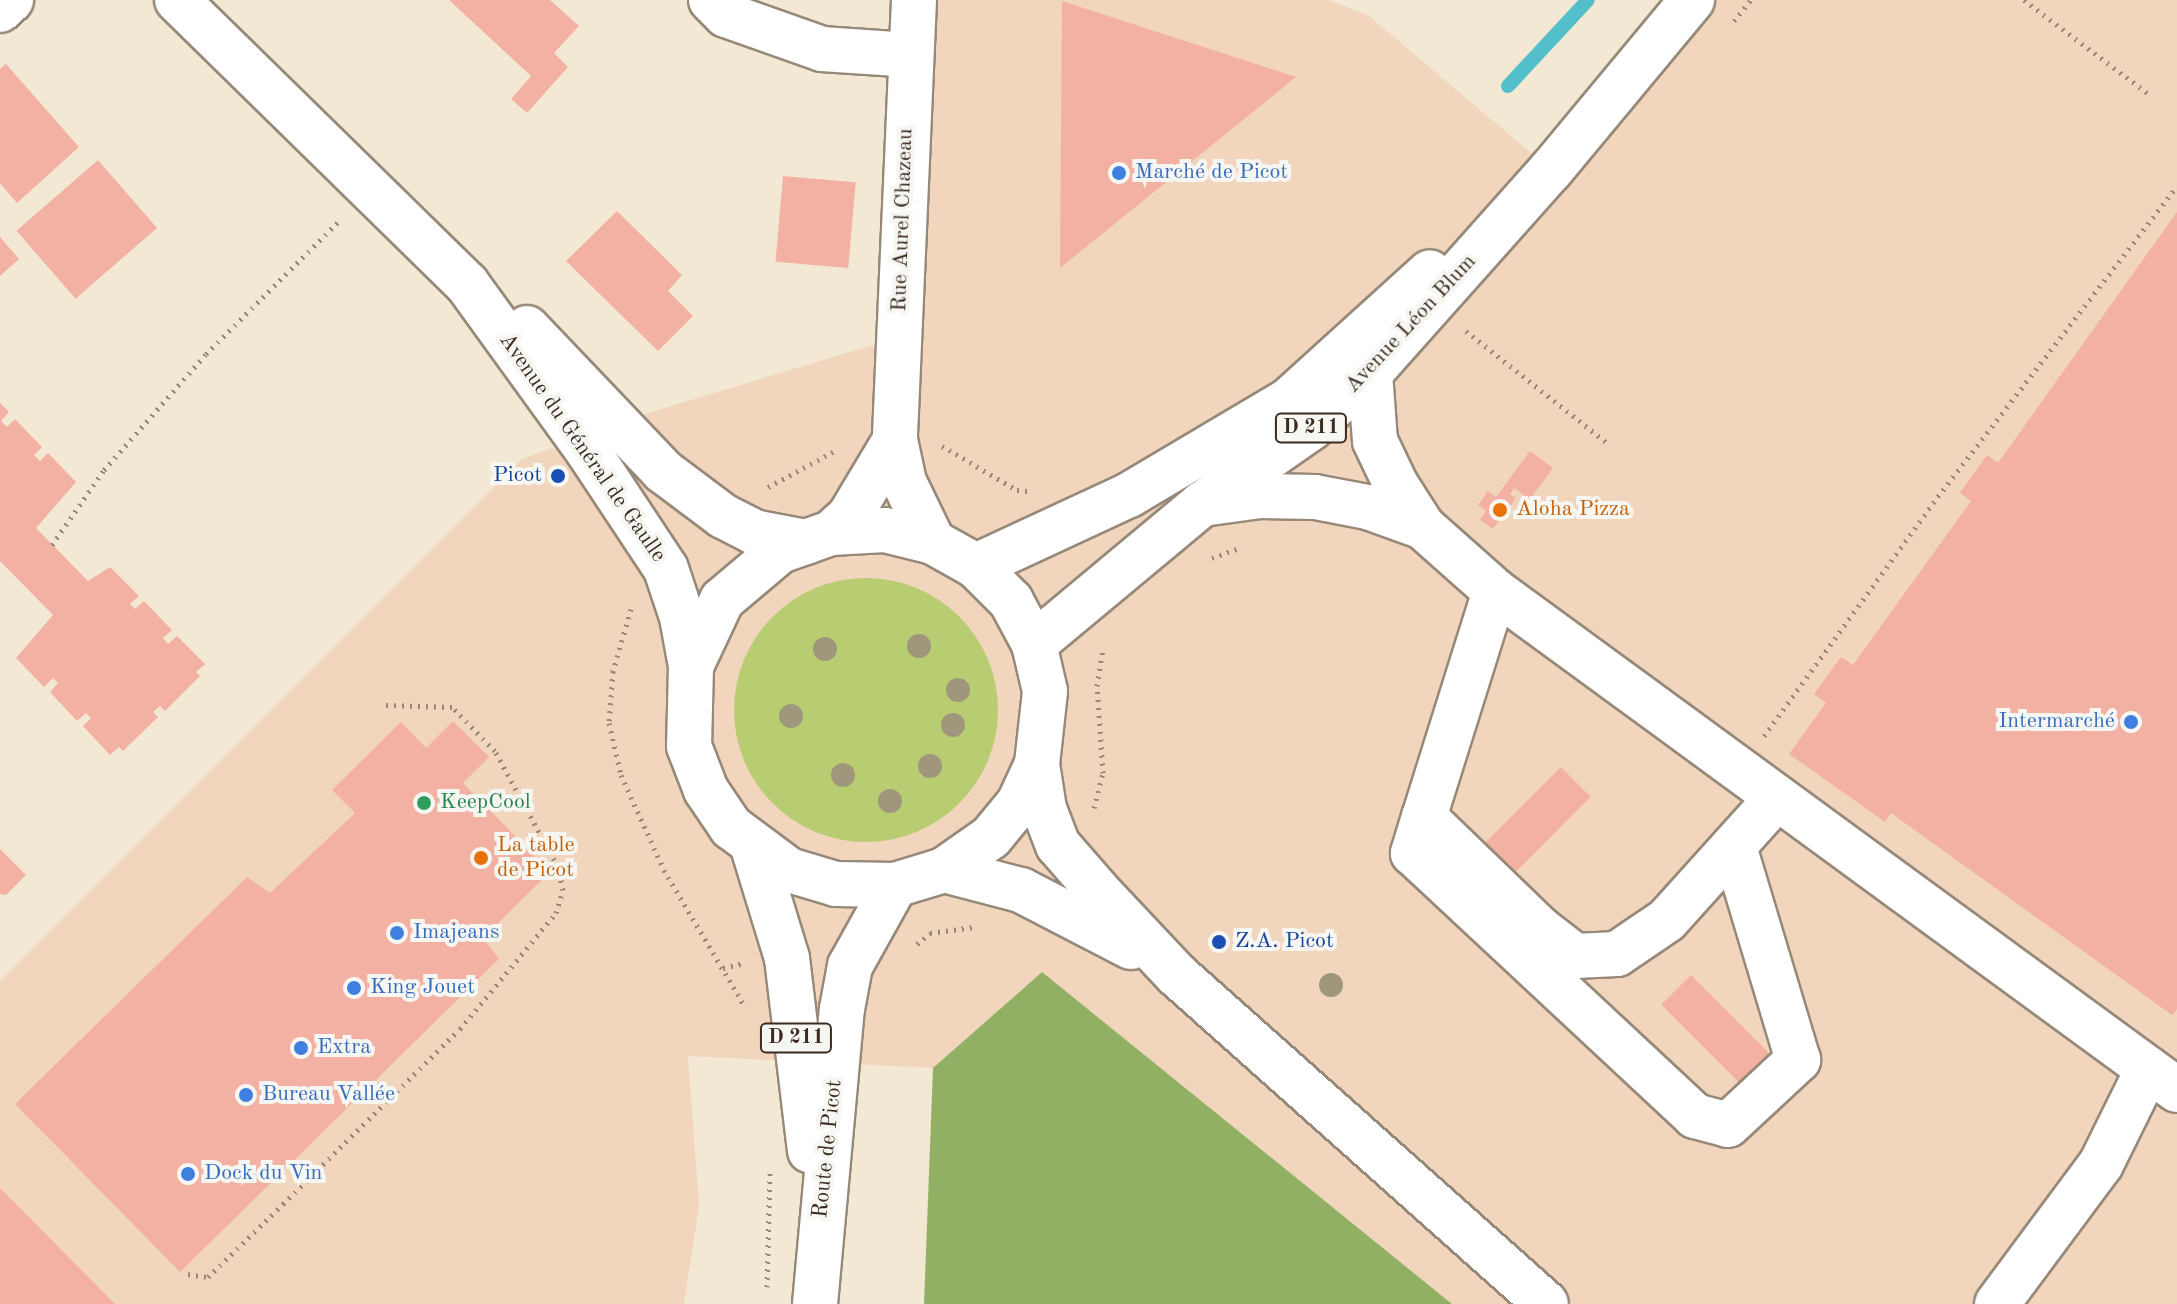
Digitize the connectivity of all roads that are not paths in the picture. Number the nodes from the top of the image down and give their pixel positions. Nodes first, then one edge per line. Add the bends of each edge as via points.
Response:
1 (11, 0) edge
2 (177, 0) edge
3 (711, 0) edge
4 (914, 0) edge
5 (1692, 0) edge
6 (0, 10) edge
7 (909, 55) junction
8 (1551, 170) junction
9 (467, 284) junction
10 (1370, 373) junction
11 (910, 441) junction
12 (1202, 504) junction
13 (1423, 527) junction
14 (818, 537) junction
15 (933, 542) junction
16 (976, 566) junction
17 (1495, 591) junction
18 (1034, 644) junction
19 (691, 666) junction
20 (1037, 764) junction
21 (1777, 798) junction
22 (1424, 817) junction
23 (1734, 846) junction
24 (753, 847) junction
25 (944, 870) junction
26 (895, 885) junction
27 (1177, 975) junction
28 (2163, 1080) edge
29 (819, 1233) junction
30 (815, 1304) edge
31 (1546, 1304) edge
32 (1997, 1304) edge

1 - 6 main road
2 - 9 main road, Avenue du Général de Gaulle
3 - 7 main road via 726,15 822,49
4 - 7 main road, Rue Aurel Chazeau
5 - 8 main road, Avenue Léon Blum / D 211
7 - 11 main road, Rue Aurel Chazeau
8 - 10 main road, Avenue Léon Blum / D 211
8 - 16 main road, Avenue Léon Blum / D 211 via 1372,321 1289,400 1129,495
9 - 14 main road, Avenue du Général de Gaulle via 520,320 663,471 723,516 754,532
9 - 19 main road, Avenue du Général de Gaulle via 666,569
10 - 12 main road, Avenue Léon Blum / D 211 via 1311,428
10 - 13 main road via 1375,441
11 - 14 main road, Rue Aurel Chazeau via 849,517
11 - 15 main road, Rue Aurel Chazeau via 904,482
12 - 13 main road via 1260,496 1315,497 1368,507
12 - 18 main road, Avenue Léon Blum / D 211
13 - 17 main road
14 - 15 main road via 885,530
14 - 19 main road via 780,551 722,600
15 - 16 main road
16 - 18 main road via 1011,601
17 - 21 main road
17 - 22 main road
18 - 20 main road via 1045,691
19 - 24 main road via 689,746 706,790 731,827
20 - 25 main road via 1019,803 991,837
20 - 27 main road via 1044,809 1058,845
21 - 23 main road
21 - 28 main road
22 - 23 main road via 1575,956 1617,954 1655,928
22 - 23 main road via 1413,853 1695,1116 1728,1125 1798,1060
24 - 26 main road via 789,870 836,884
24 - 29 main road, Route de Picot / D 211 via 787,958
25 - 26 main road
25 - 27 main road via 1021,890 1080,917
26 - 29 main road, Route de Picot / D 211 via 850,966
27 - 31 main road
28 - 32 main road
29 - 30 main road, Route de Picot / D 211

